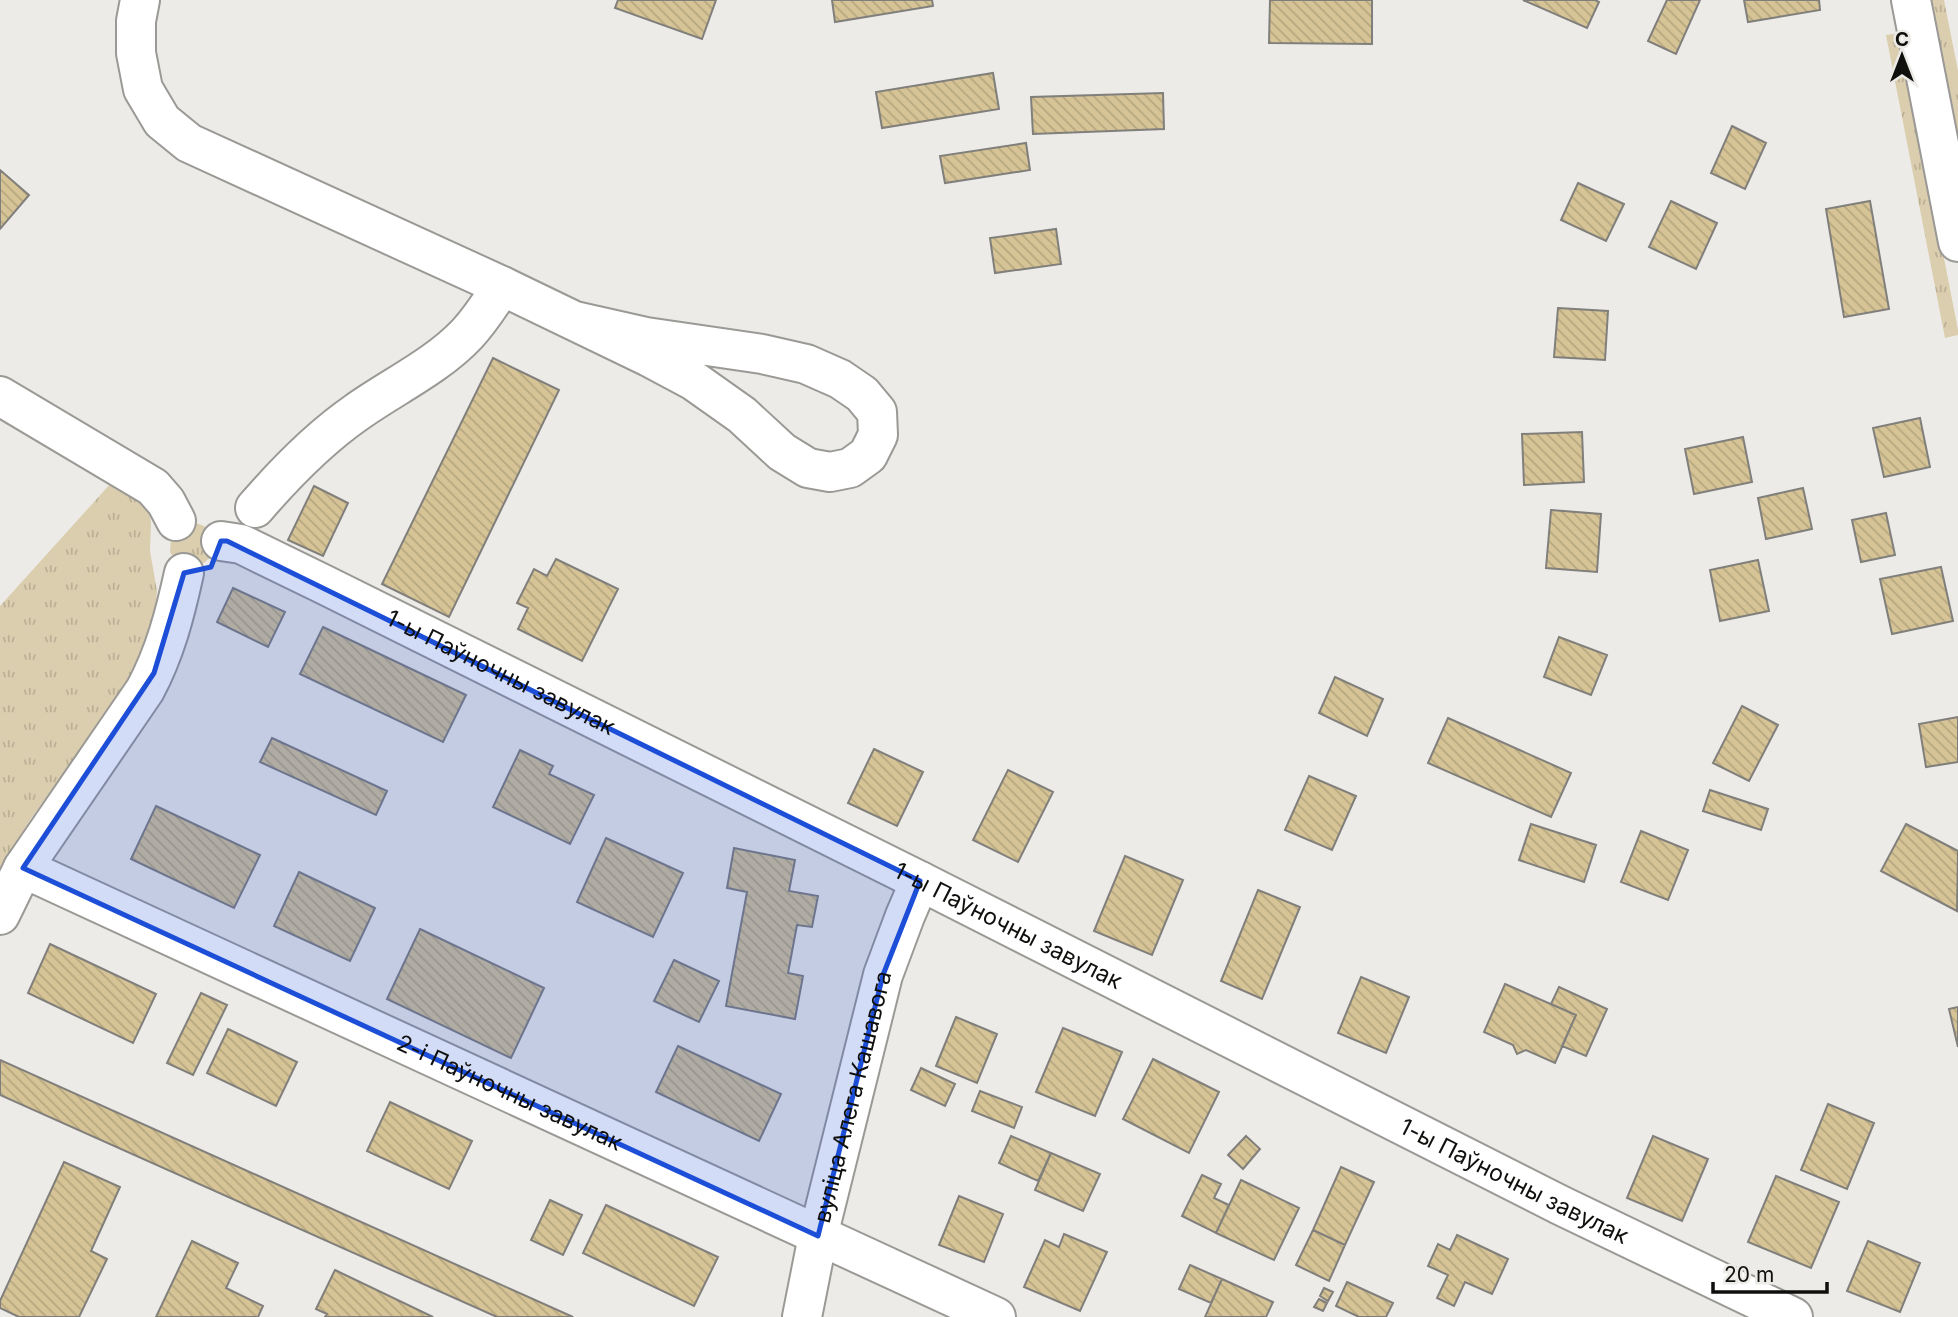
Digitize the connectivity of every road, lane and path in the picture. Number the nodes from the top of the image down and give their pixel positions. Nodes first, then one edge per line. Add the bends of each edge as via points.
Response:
1 (140, 0) edge
2 (1911, 0) edge
3 (1958, 242) edge
4 (502, 286) junction
5 (575, 321) junction
6 (0, 396) edge
7 (255, 508) dead end
8 (176, 521) junction
9 (221, 541) junction
10 (184, 573) junction
11 (23, 868) junction
12 (920, 881) junction
13 (0, 915) edge
14 (818, 1236) junction
15 (802, 1317) edge
16 (996, 1317) edge
17 (1793, 1317) edge

1 - 4 street via 136,53 143,89 162,121 189,143
2 - 3 street
4 - 5 street
4 - 7 street via 465,336 318,442
5 - 5 street via 694,381 808,468 830,472 850,468 867,456 878,435 877,412 862,394 806,364
6 - 8 street via 153,487
8 - 9 street via 195,516 204,519
8 - 10 street via 169,527 164,554
9 - 10 street via 211,567
9 - 12 street, 1-ы Паўночны завулак via 249,547
10 - 11 street via 168,637 150,681
11 - 13 street
11 - 14 street, 2-і Паўночны завулак
12 - 14 street, вуліца Алега Кашавога via 883,975
12 - 17 street, 1-ы Паўночны завулак via 1560,1205
14 - 15 street, вуліца Алега Кашавога
14 - 16 street, 2-і Паўночны завулак

